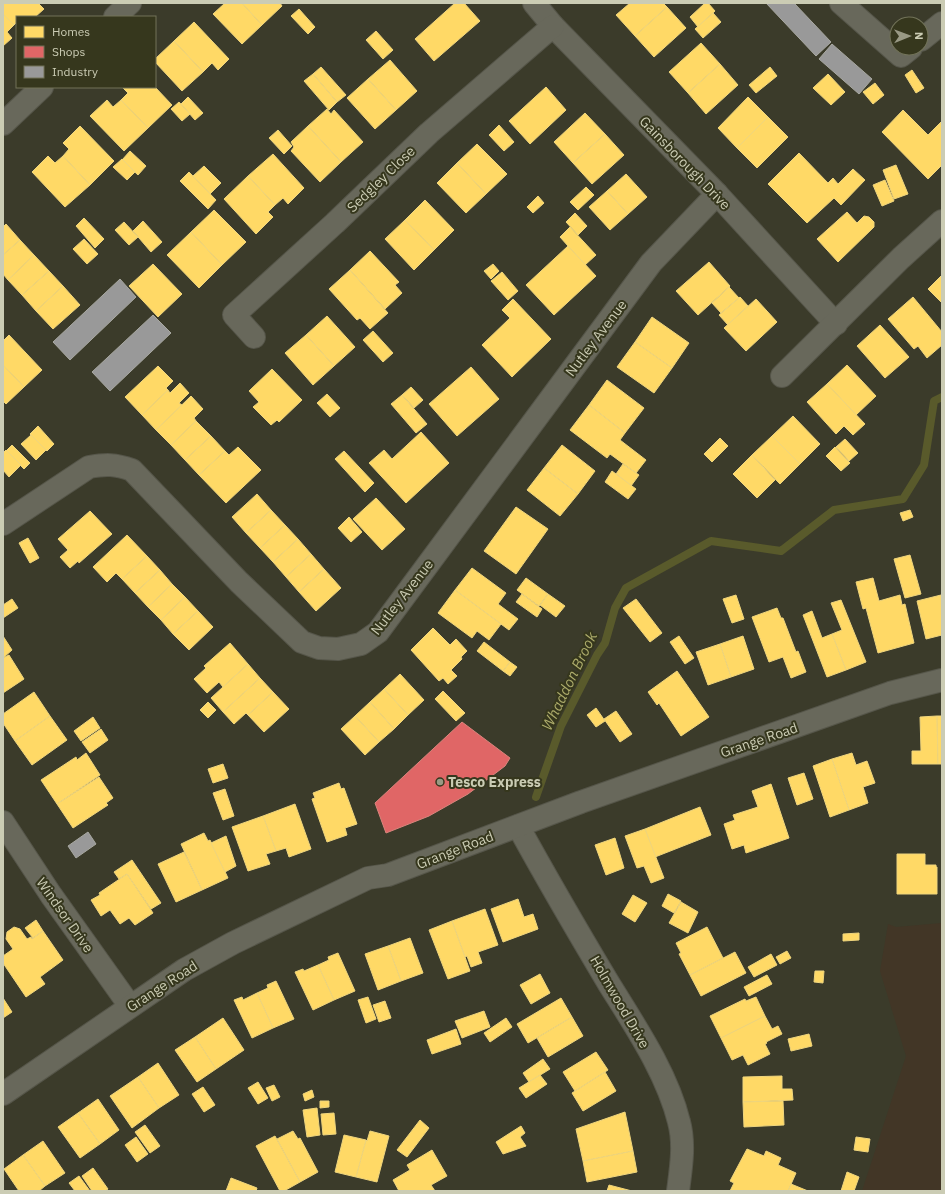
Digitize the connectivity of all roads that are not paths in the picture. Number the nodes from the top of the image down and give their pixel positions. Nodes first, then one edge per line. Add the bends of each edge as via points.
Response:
1 (130, 3) edge
2 (534, 3) edge
3 (841, 3) edge
4 (116, 16) edge
5 (942, 23) edge
6 (553, 26) junction
7 (929, 34) edge
8 (889, 45) edge
9 (41, 88) edge
10 (3, 124) edge
11 (716, 194) junction
12 (942, 221) edge
13 (836, 324) junction
14 (254, 337) dead end
15 (782, 376) dead end
16 (3, 524) edge
17 (942, 680) edge
18 (3, 822) edge
19 (518, 826) junction
20 (130, 1006) junction
21 (3, 1094) edge
22 (678, 1191) edge

1 - 4 street
2 - 6 street, Gainsborough Drive
3 - 8 street
5 - 7 street
6 - 11 street, Gainsborough Drive
6 - 14 street, Sedgley Close via 429,133 234,315
9 - 10 street
11 - 13 street, Gainsborough Drive
11 - 16 street, Nutley Avenue via 652,263 378,632 361,644 338,649 319,648 302,642 239,582 132,470 118,465 103,464 89,467
12 - 13 street via 901,258
13 - 15 street
17 - 19 street, Grange Road via 890,693
18 - 20 street, Windsor Drive
19 - 20 street, Grange Road via 388,875 368,878 233,943 184,970
19 - 22 street, Holmwood Drive via 670,1092 679,1123 682,1158
20 - 21 street, Grange Road

